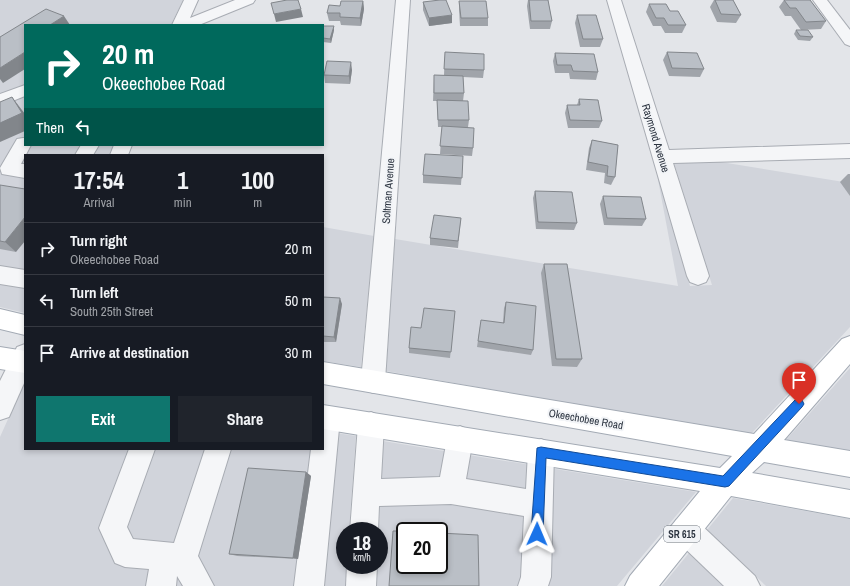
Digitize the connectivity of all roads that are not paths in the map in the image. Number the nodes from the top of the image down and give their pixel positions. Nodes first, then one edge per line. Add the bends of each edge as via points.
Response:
1 (190, 0) edge
2 (248, 0) edge
3 (403, 0) edge
4 (614, 0) edge
5 (820, 0) edge
6 (179, 24) edge
7 (188, 24) edge
8 (850, 41) edge
9 (24, 90) edge
10 (0, 100) edge
11 (24, 143) edge
12 (0, 151) edge
13 (850, 151) edge
14 (662, 157) junction
15 (11, 173) edge
16 (0, 275) edge
17 (698, 276) dead end
18 (24, 279) edge
19 (0, 318) edge
20 (24, 325) edge
21 (850, 347) edge
22 (18, 359) edge
23 (324, 373) edge
24 (373, 381) junction
25 (0, 408) edge
26 (325, 417) edge
27 (371, 425) junction
28 (324, 428) edge
29 (460, 439) junction
30 (758, 449) junction
31 (142, 450) edge
32 (218, 450) edge
33 (322, 450) edge
34 (541, 452) junction
35 (850, 464) edge
36 (725, 482) junction
37 (451, 490) junction
38 (367, 493) junction
39 (850, 504) edge
40 (538, 505) junction
41 (365, 522) edge
42 (686, 530) junction
43 (174, 558) junction
44 (362, 574) edge
45 (540, 583) edge
46 (161, 586) edge
47 (199, 586) edge
48 (309, 586) edge
49 (361, 586) edge
50 (640, 586) edge
51 (745, 586) edge

1 - 6 street
2 - 7 street
3 - 24 street, Soltman Avenue
4 - 14 street, Raymond Avenue
5 - 8 street
9 - 10 street
11 - 12 street
11 - 15 street
13 - 14 street
14 - 17 street, Raymond Avenue
16 - 18 street
19 - 20 main road
21 - 30 main road, SR 615
22 - 25 street
23 - 24 main road, Okeechobee Road
24 - 30 main road, Okeechobee Road
26 - 27 main road
26 - 28 street
27 - 29 main road
27 - 38 street
29 - 34 main road
29 - 37 street
30 - 35 main road, Okeechobee Road
30 - 36 main road, SR 615
31 - 43 street via 113,528 124,553
32 - 43 street
33 - 48 street
34 - 36 main road
34 - 40 street
36 - 39 main road
36 - 42 main road, SR 615
37 - 38 street
37 - 40 street
38 - 41 street
40 - 45 street
42 - 50 main road, SR 615
42 - 51 street
43 - 46 street
43 - 47 street
44 - 49 street

